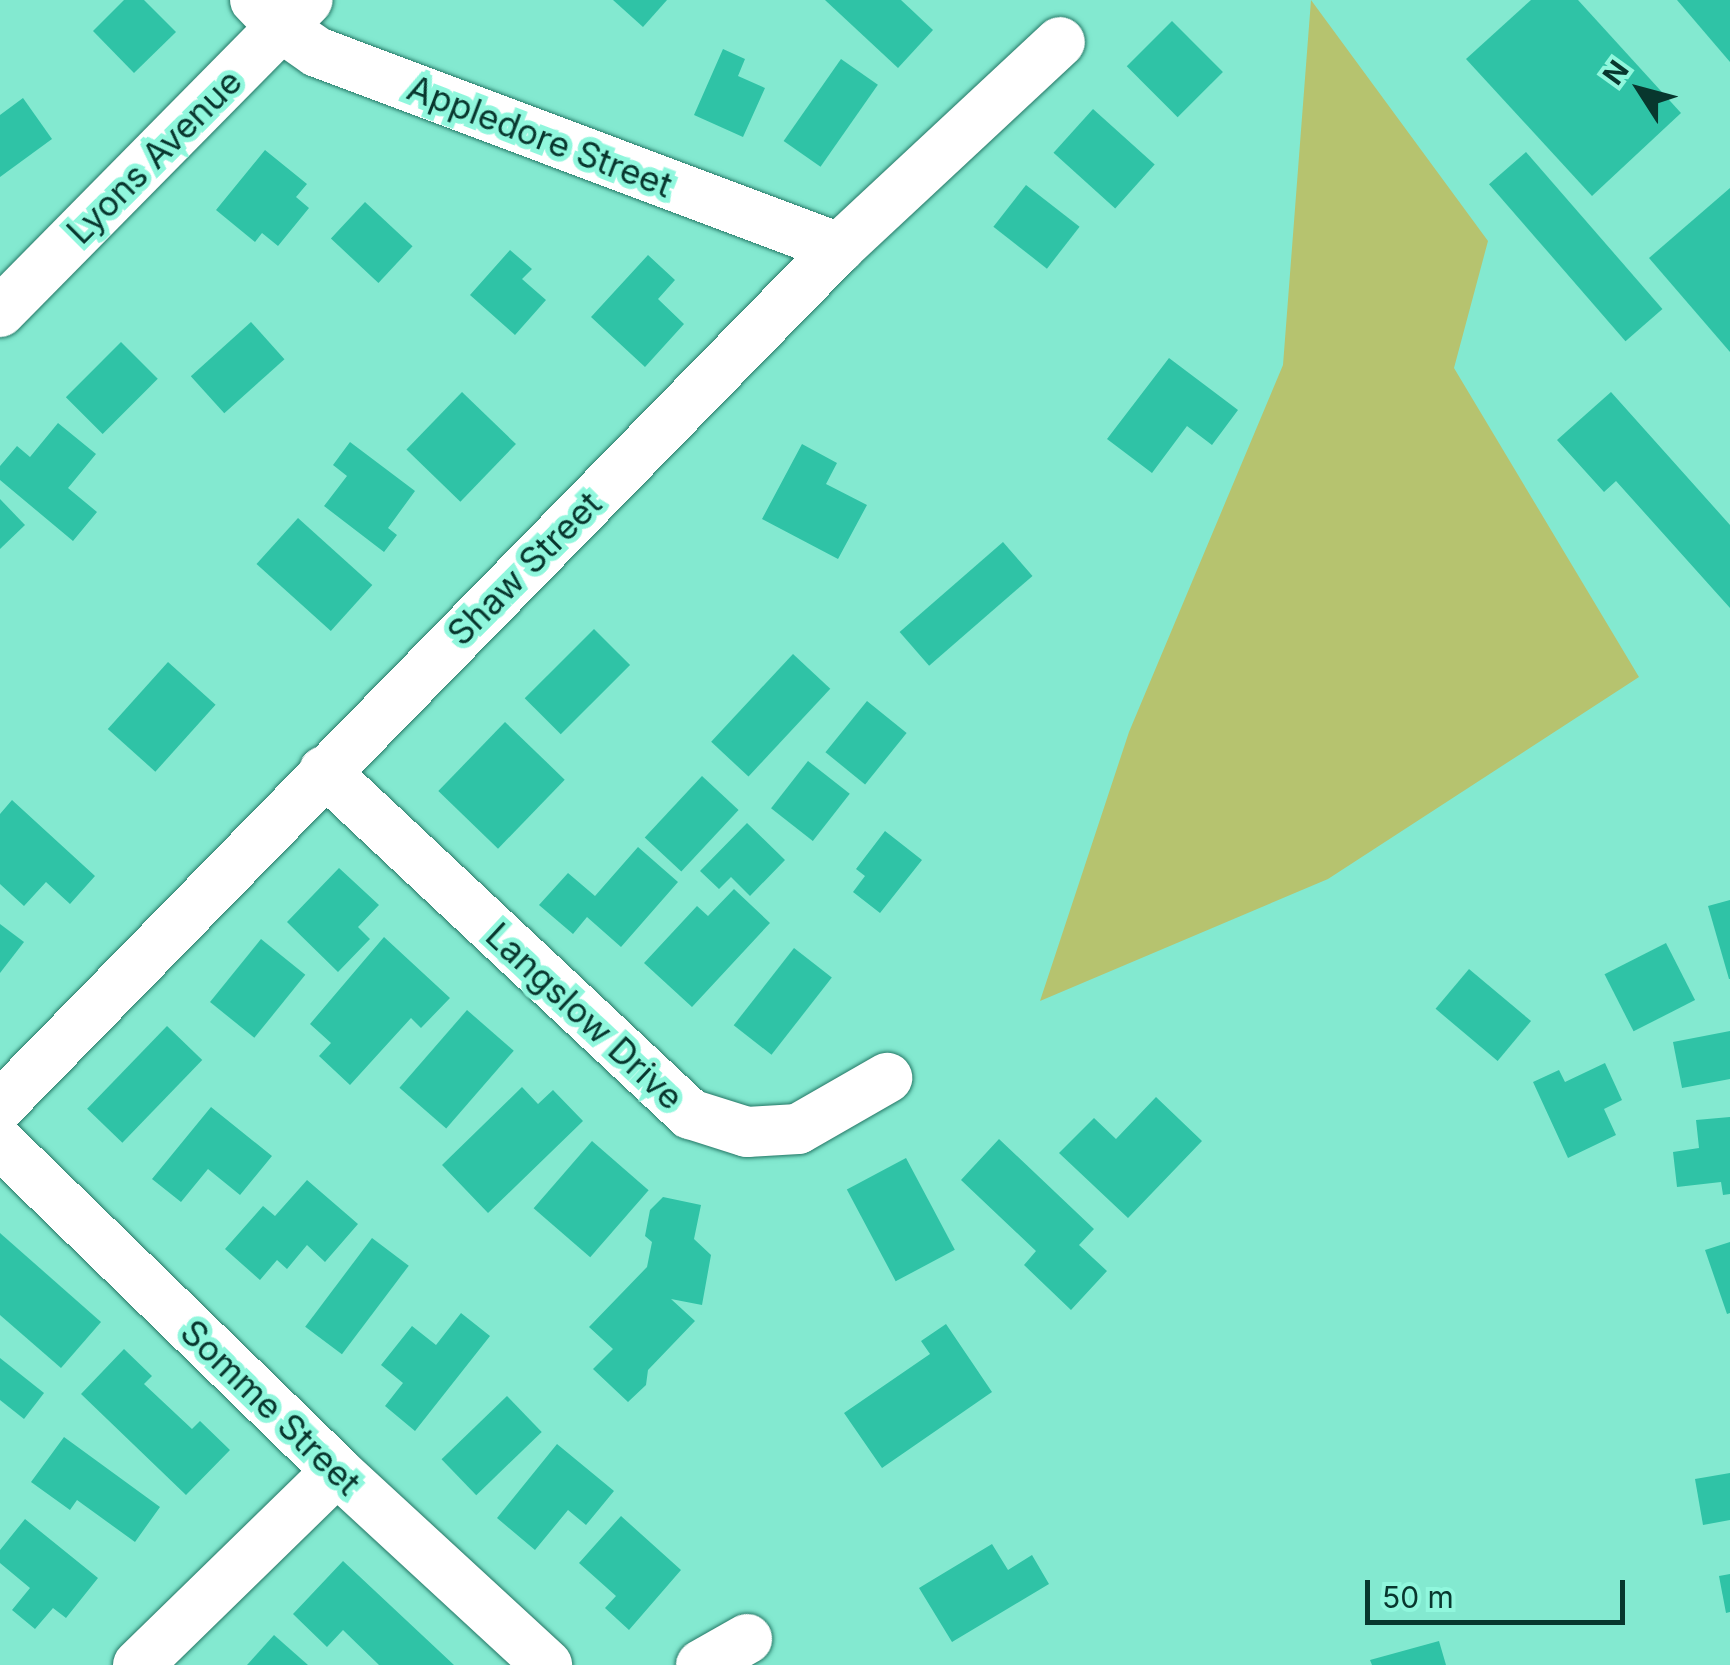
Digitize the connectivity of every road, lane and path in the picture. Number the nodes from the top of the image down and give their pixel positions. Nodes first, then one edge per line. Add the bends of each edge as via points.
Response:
1 (281, 9) edge
2 (1060, 42) dead end
3 (840, 248) junction
4 (0, 312) edge
5 (324, 771) junction
6 (888, 1078) dead end
7 (0, 1106) edge
8 (0, 1144) edge
9 (337, 1472) junction
10 (746, 1638) dead end
11 (138, 1665) edge
12 (547, 1665) edge
13 (701, 1665) edge

1 - 3 street, Appledore Street via 317,52
1 - 4 street, Lyons Avenue
2 - 3 street, Shaw Street
3 - 5 street, Shaw Street
5 - 6 street, Langslow Drive via 690,1114 747,1132 798,1129
5 - 7 street, Shaw Street
8 - 9 street, Somme Street
9 - 11 street
9 - 12 street, Somme Street
10 - 13 street

